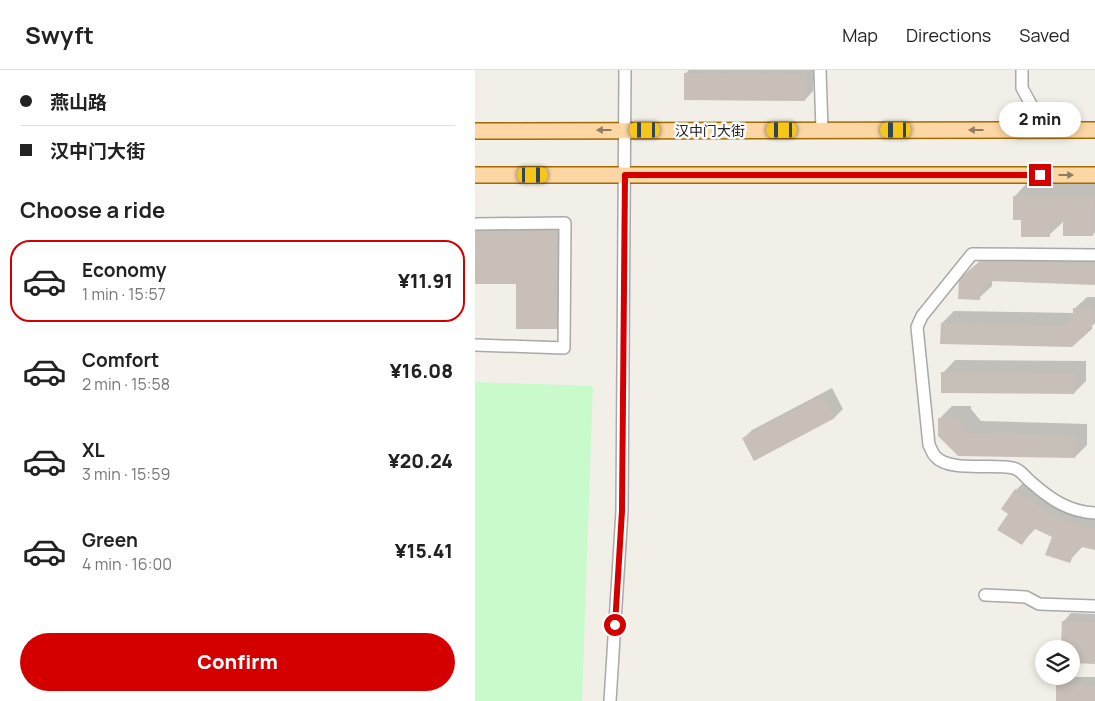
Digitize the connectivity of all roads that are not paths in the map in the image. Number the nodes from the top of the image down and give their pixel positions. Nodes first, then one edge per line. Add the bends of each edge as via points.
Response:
1 (625, 70) edge
2 (819, 70) edge
3 (1021, 70) edge
4 (625, 130) junction
5 (822, 130) junction
6 (1045, 130) junction
7 (1095, 130) edge
8 (475, 132) edge
9 (475, 175) edge
10 (625, 175) junction
11 (1095, 175) edge
12 (475, 224) edge
13 (1095, 254) edge
14 (475, 346) edge
15 (1095, 513) edge
16 (985, 595) dead end
17 (1095, 606) edge
18 (610, 701) edge

1 - 4 street
2 - 5 street
3 - 6 street via 1022,88
4 - 5 main road, 汉中门大街
4 -> 8 main road, 汉中门大街
4 - 10 street
6 -> 5 main road, 汉中门大街
6 - 7 main road, 汉中门大街
9 - 10 main road
10 -> 11 main road
10 - 18 street via 622,511
12 - 14 street via 565,223 564,348
13 - 15 street via 972,254 922,316 917,327 929,445 935,456 962,465 1021,471 1058,504
16 - 17 street via 1026,597 1039,604

